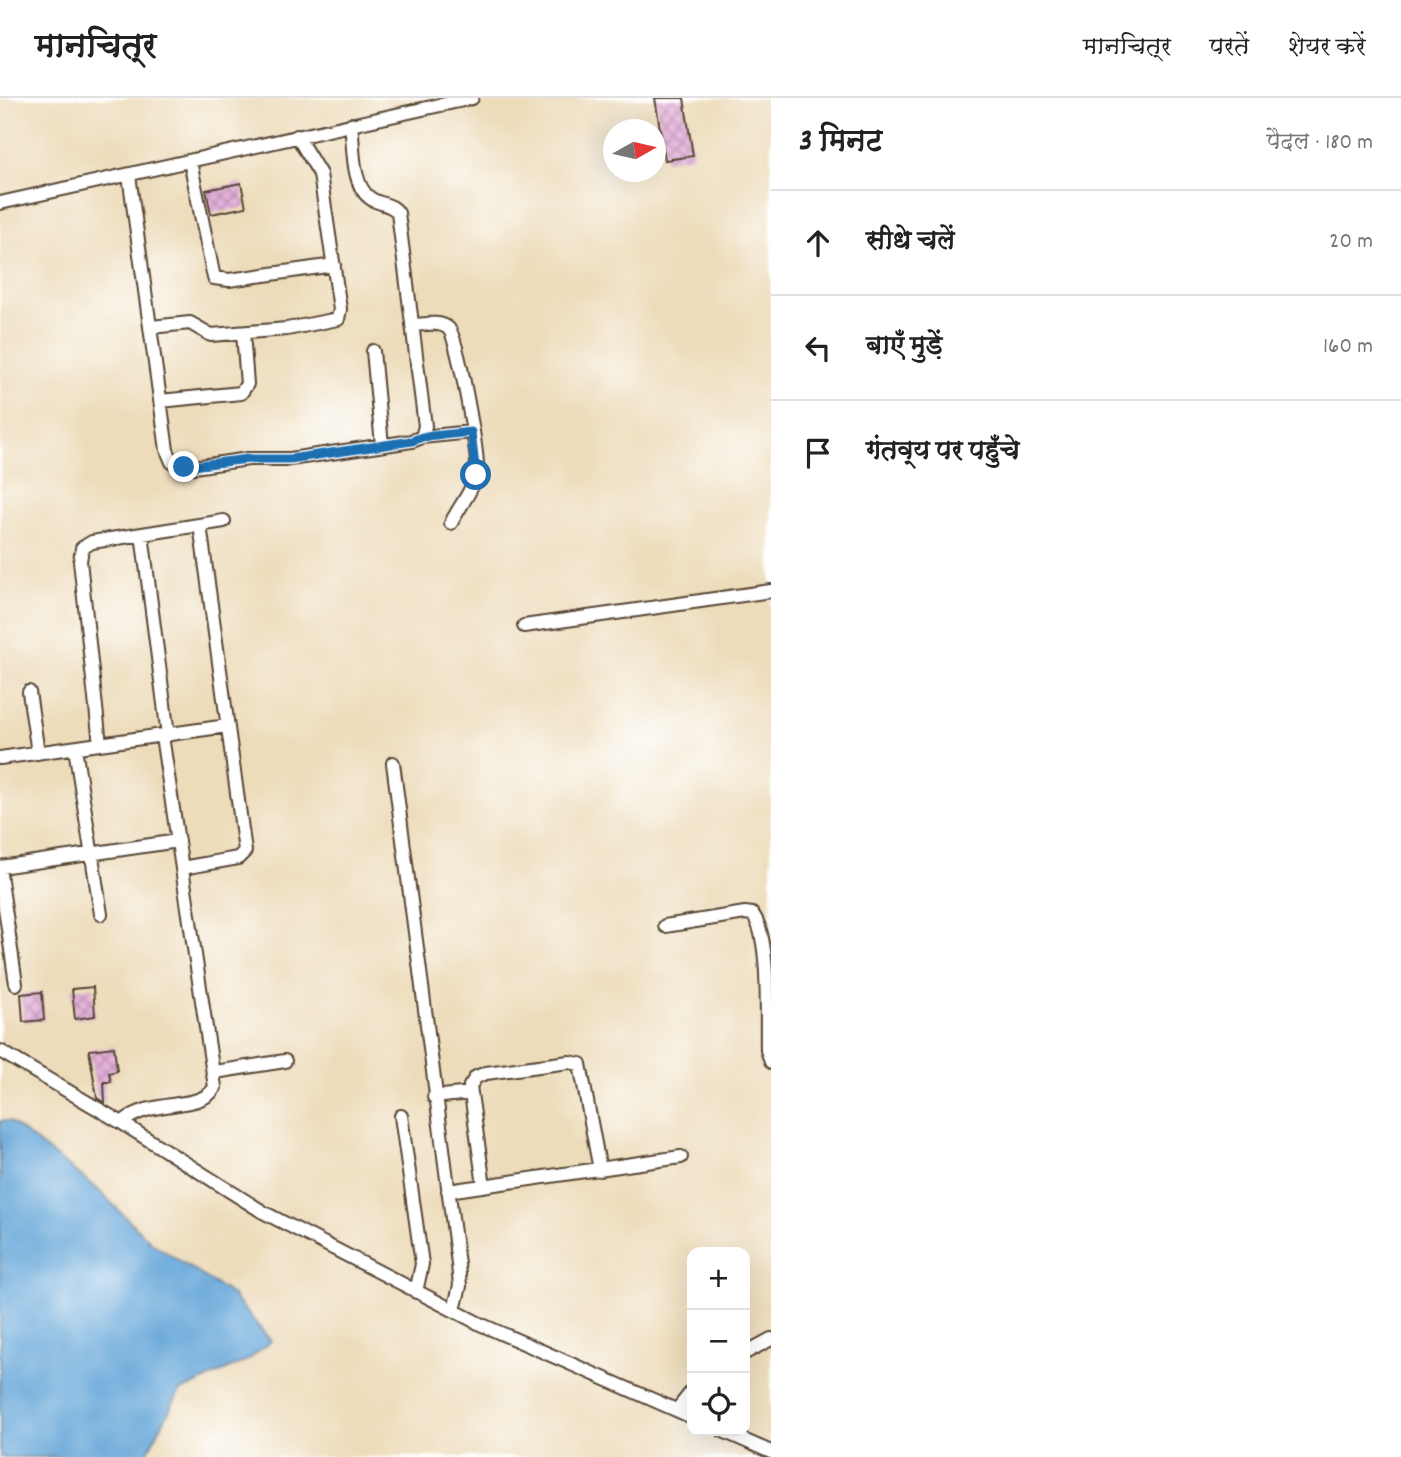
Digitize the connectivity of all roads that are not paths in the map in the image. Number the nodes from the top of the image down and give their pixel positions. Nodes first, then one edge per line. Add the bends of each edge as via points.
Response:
1 (472, 98) edge
2 (351, 124) junction
3 (298, 136) junction
4 (190, 162) junction
5 (129, 175) junction
6 (0, 203) edge
7 (334, 265) junction
8 (412, 325) junction
9 (151, 327) junction
10 (243, 333) junction
11 (373, 351) dead end
12 (160, 401) junction
13 (471, 432) junction
14 (422, 437) junction
15 (382, 445) junction
16 (224, 521) dead end
17 (451, 523) dead end
18 (200, 525) junction
19 (142, 534) junction
20 (771, 591) edge
21 (524, 626) dead end
22 (29, 692) dead end
23 (227, 726) junction
24 (165, 735) junction
25 (100, 744) junction
26 (75, 748) junction
27 (38, 753) junction
28 (0, 758) edge
29 (393, 763) dead end
30 (178, 841) junction
31 (92, 854) junction
32 (0, 867) edge
33 (182, 868) junction
34 (0, 874) edge
35 (101, 914) dead end
36 (665, 926) dead end
37 (16, 984) dead end
38 (0, 1051) edge
39 (285, 1061) dead end
40 (771, 1062) edge
41 (215, 1072) junction
42 (470, 1093) junction
43 (434, 1097) junction
44 (401, 1116) dead end
45 (122, 1123) junction
46 (681, 1157) dead end
47 (600, 1170) junction
48 (484, 1186) junction
49 (448, 1191) junction
50 (416, 1292) junction
51 (454, 1310) junction
52 (771, 1339) edge
53 (750, 1350) edge
54 (687, 1397) edge
55 (677, 1410) junction
56 (687, 1415) edge
57 (734, 1436) edge
58 (771, 1452) edge

1 - 2 street
2 - 3 street
2 - 8 street via 361,188 371,199 398,213
3 - 4 street
3 - 7 street via 320,174
4 - 5 street
4 - 7 street via 214,278 229,280
5 - 6 street
5 - 9 street
7 - 10 street via 338,319
8 - 13 street via 439,324 452,333
8 - 14 street via 425,426
9 - 10 street via 190,323 205,335
9 - 12 street
10 - 12 street via 247,384 241,393
11 - 15 street
12 - 15 street via 170,459 184,467 290,459
13 - 14 street
13 - 17 street via 476,475
14 - 15 street
16 - 18 street
18 - 19 street
18 - 23 street
19 - 24 street
19 - 25 street via 85,544 80,552
20 - 21 street
22 - 27 street
23 - 24 street
23 - 33 street via 245,850 238,858
24 - 25 street
24 - 30 street
25 - 26 street
26 - 27 street
26 - 31 street
27 - 28 street
29 - 43 street
30 - 31 street
30 - 33 street
31 - 32 street
31 - 35 street
33 - 41 street
34 - 37 street
36 - 40 street via 745,913 758,919
38 - 45 street
39 - 41 street
41 - 45 street via 215,1087 208,1096 143,1109
42 - 43 street
42 - 47 street via 472,1081 486,1073 580,1064
42 - 48 street
43 - 49 street
44 - 50 street via 422,1264
45 - 50 street via 262,1212
46 - 47 street
47 - 48 street
48 - 49 street
49 - 51 street via 460,1277
50 - 51 street
51 - 55 street
52 - 53 street
54 - 55 street
55 - 56 street
57 - 58 street

